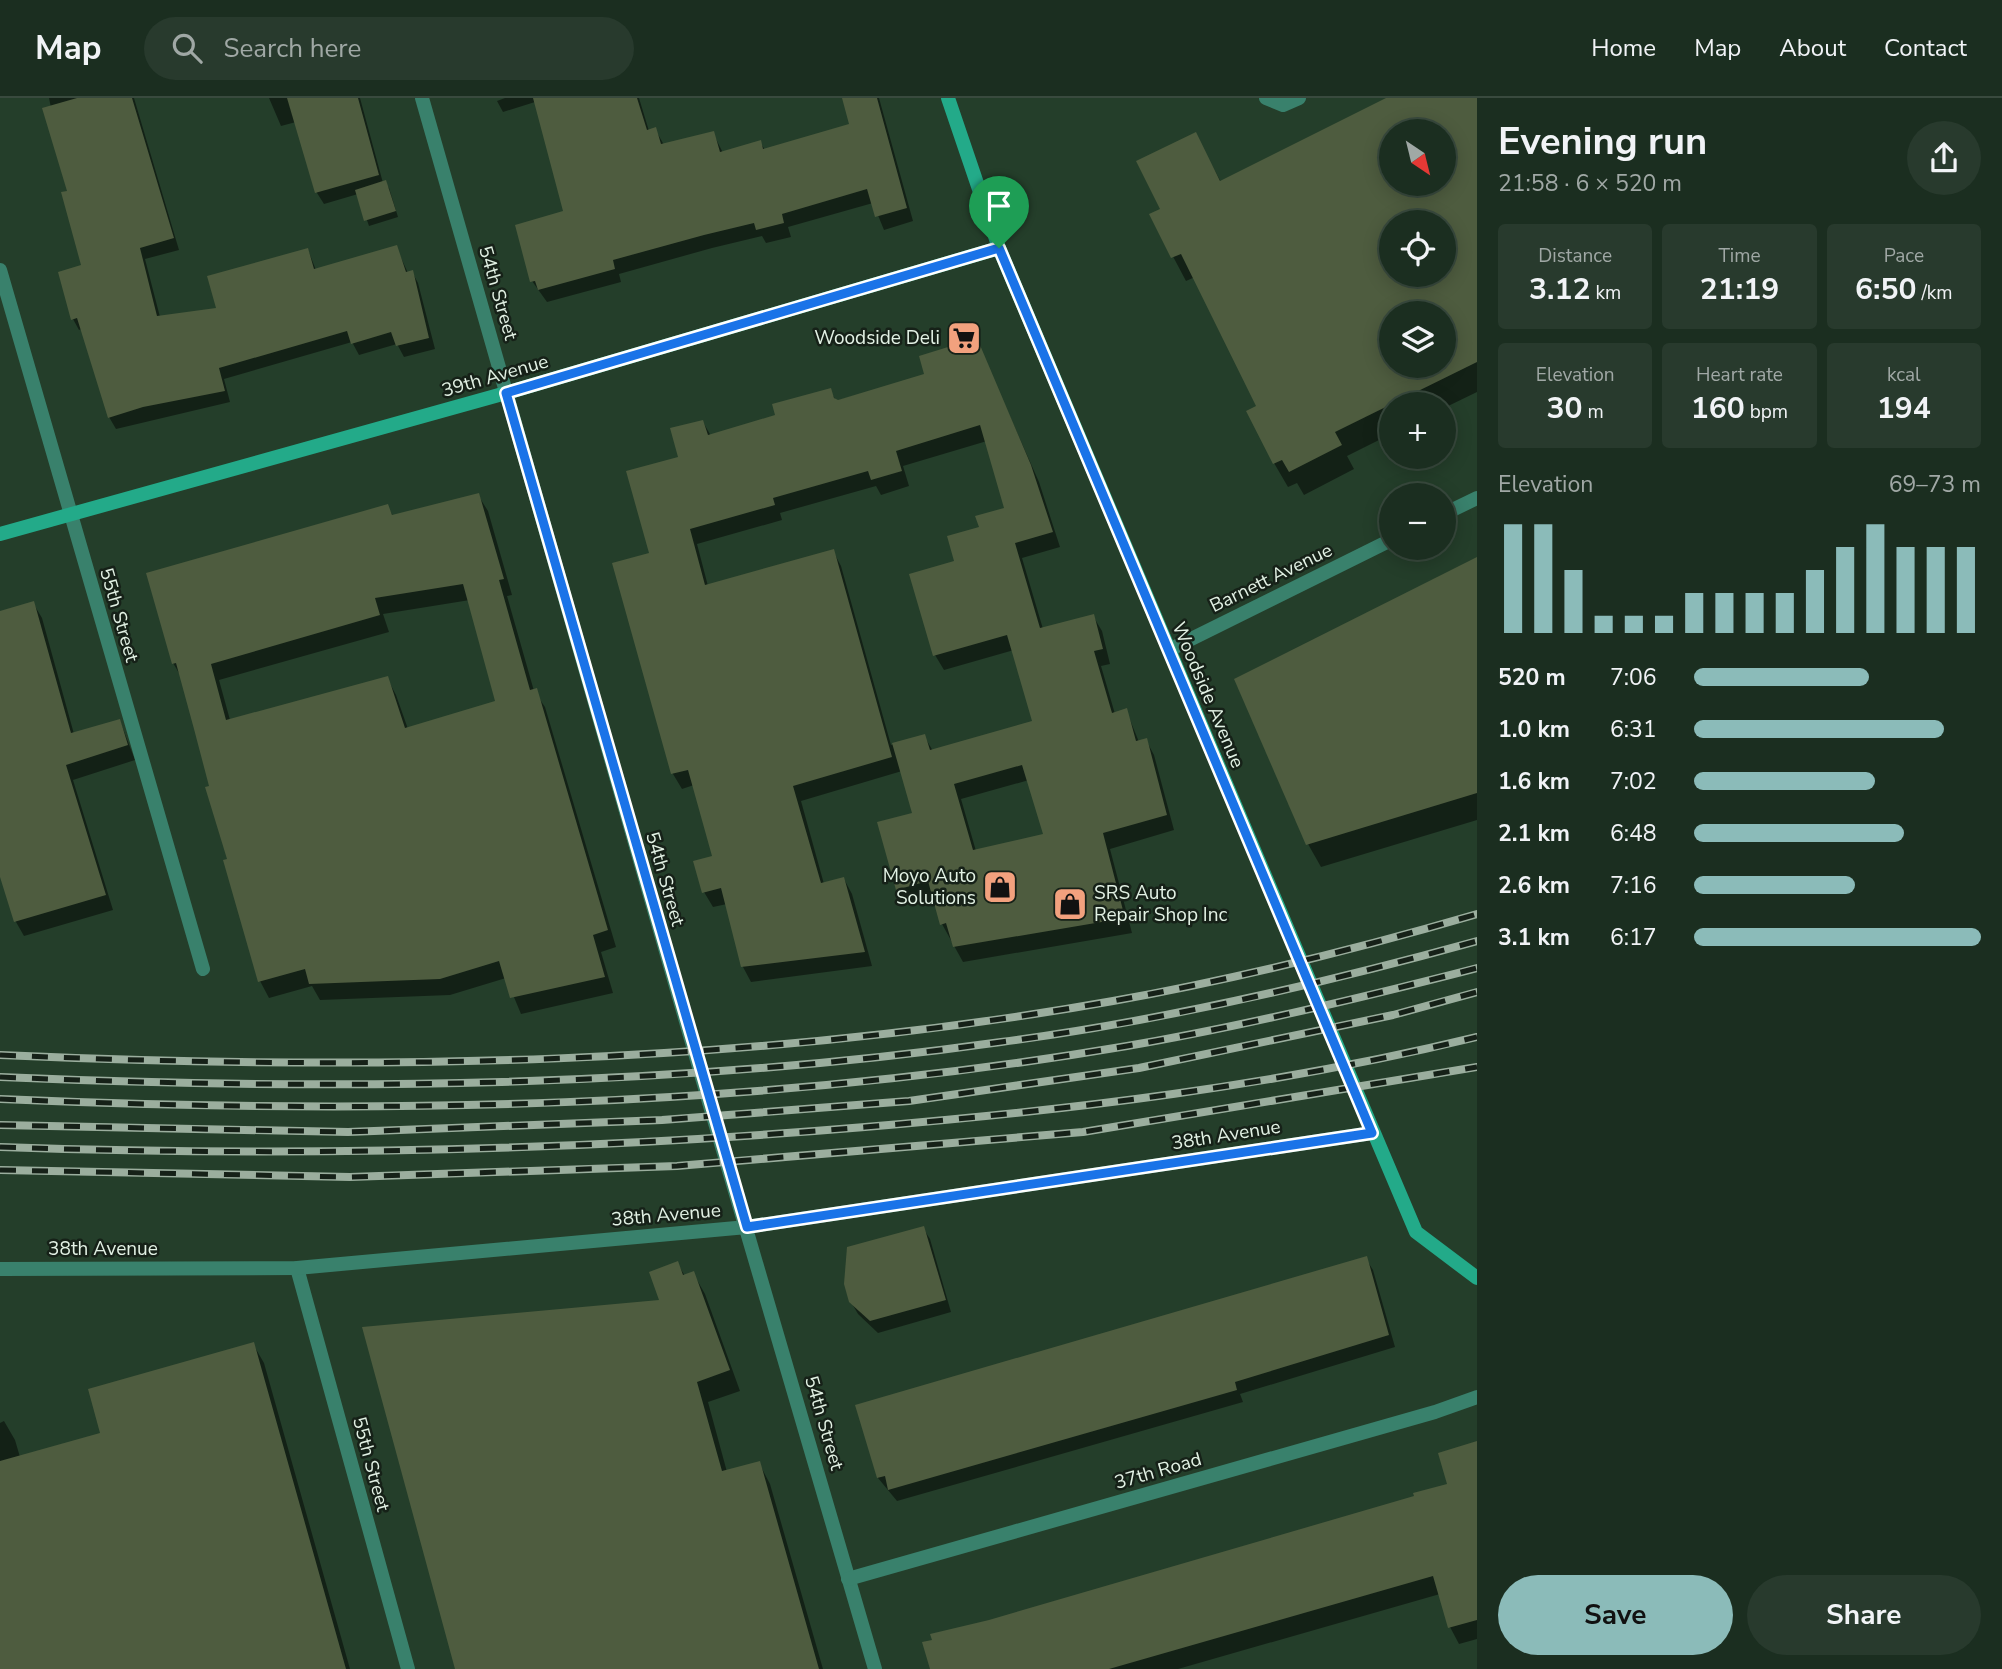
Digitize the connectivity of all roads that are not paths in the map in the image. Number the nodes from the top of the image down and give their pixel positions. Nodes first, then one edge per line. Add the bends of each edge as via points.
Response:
1 (422, 98) edge
2 (948, 98) edge
3 (1266, 98) edge
4 (1298, 98) edge
5 (999, 248) junction
6 (0, 270) edge
7 (506, 393) junction
8 (1477, 498) edge
9 (1456, 508) edge
10 (69, 514) junction
11 (0, 534) edge
12 (1379, 546) edge
13 (1169, 650) junction
14 (203, 969) dead end
15 (1372, 1133) junction
16 (747, 1227) junction
17 (297, 1268) junction
18 (0, 1269) edge
19 (1477, 1278) edge
20 (1477, 1397) edge
21 (849, 1579) junction
22 (408, 1669) edge
23 (875, 1669) edge

1 - 7 street, 54th Street
2 - 5 street, Woodside Avenue
3 - 4 street via 1283,105
5 - 7 street, 39th Avenue
5 - 13 street, Woodside Avenue
6 - 10 street, 55th Street
7 - 10 street, 39th Avenue
7 - 16 street, 54th Street
8 - 9 street
10 - 11 street, 39th Avenue
10 - 14 street, 55th Street
12 - 13 street, Barnett Avenue
13 - 15 street, Woodside Avenue
15 - 16 street, 38th Avenue
15 - 19 street, Woodside Avenue via 1416,1232
16 - 17 street, 38th Avenue
16 - 21 street, 54th Street
17 - 18 street, 38th Avenue
17 - 22 street, 55th Street
20 - 21 street, 37th Road
21 - 23 street, 54th Street

